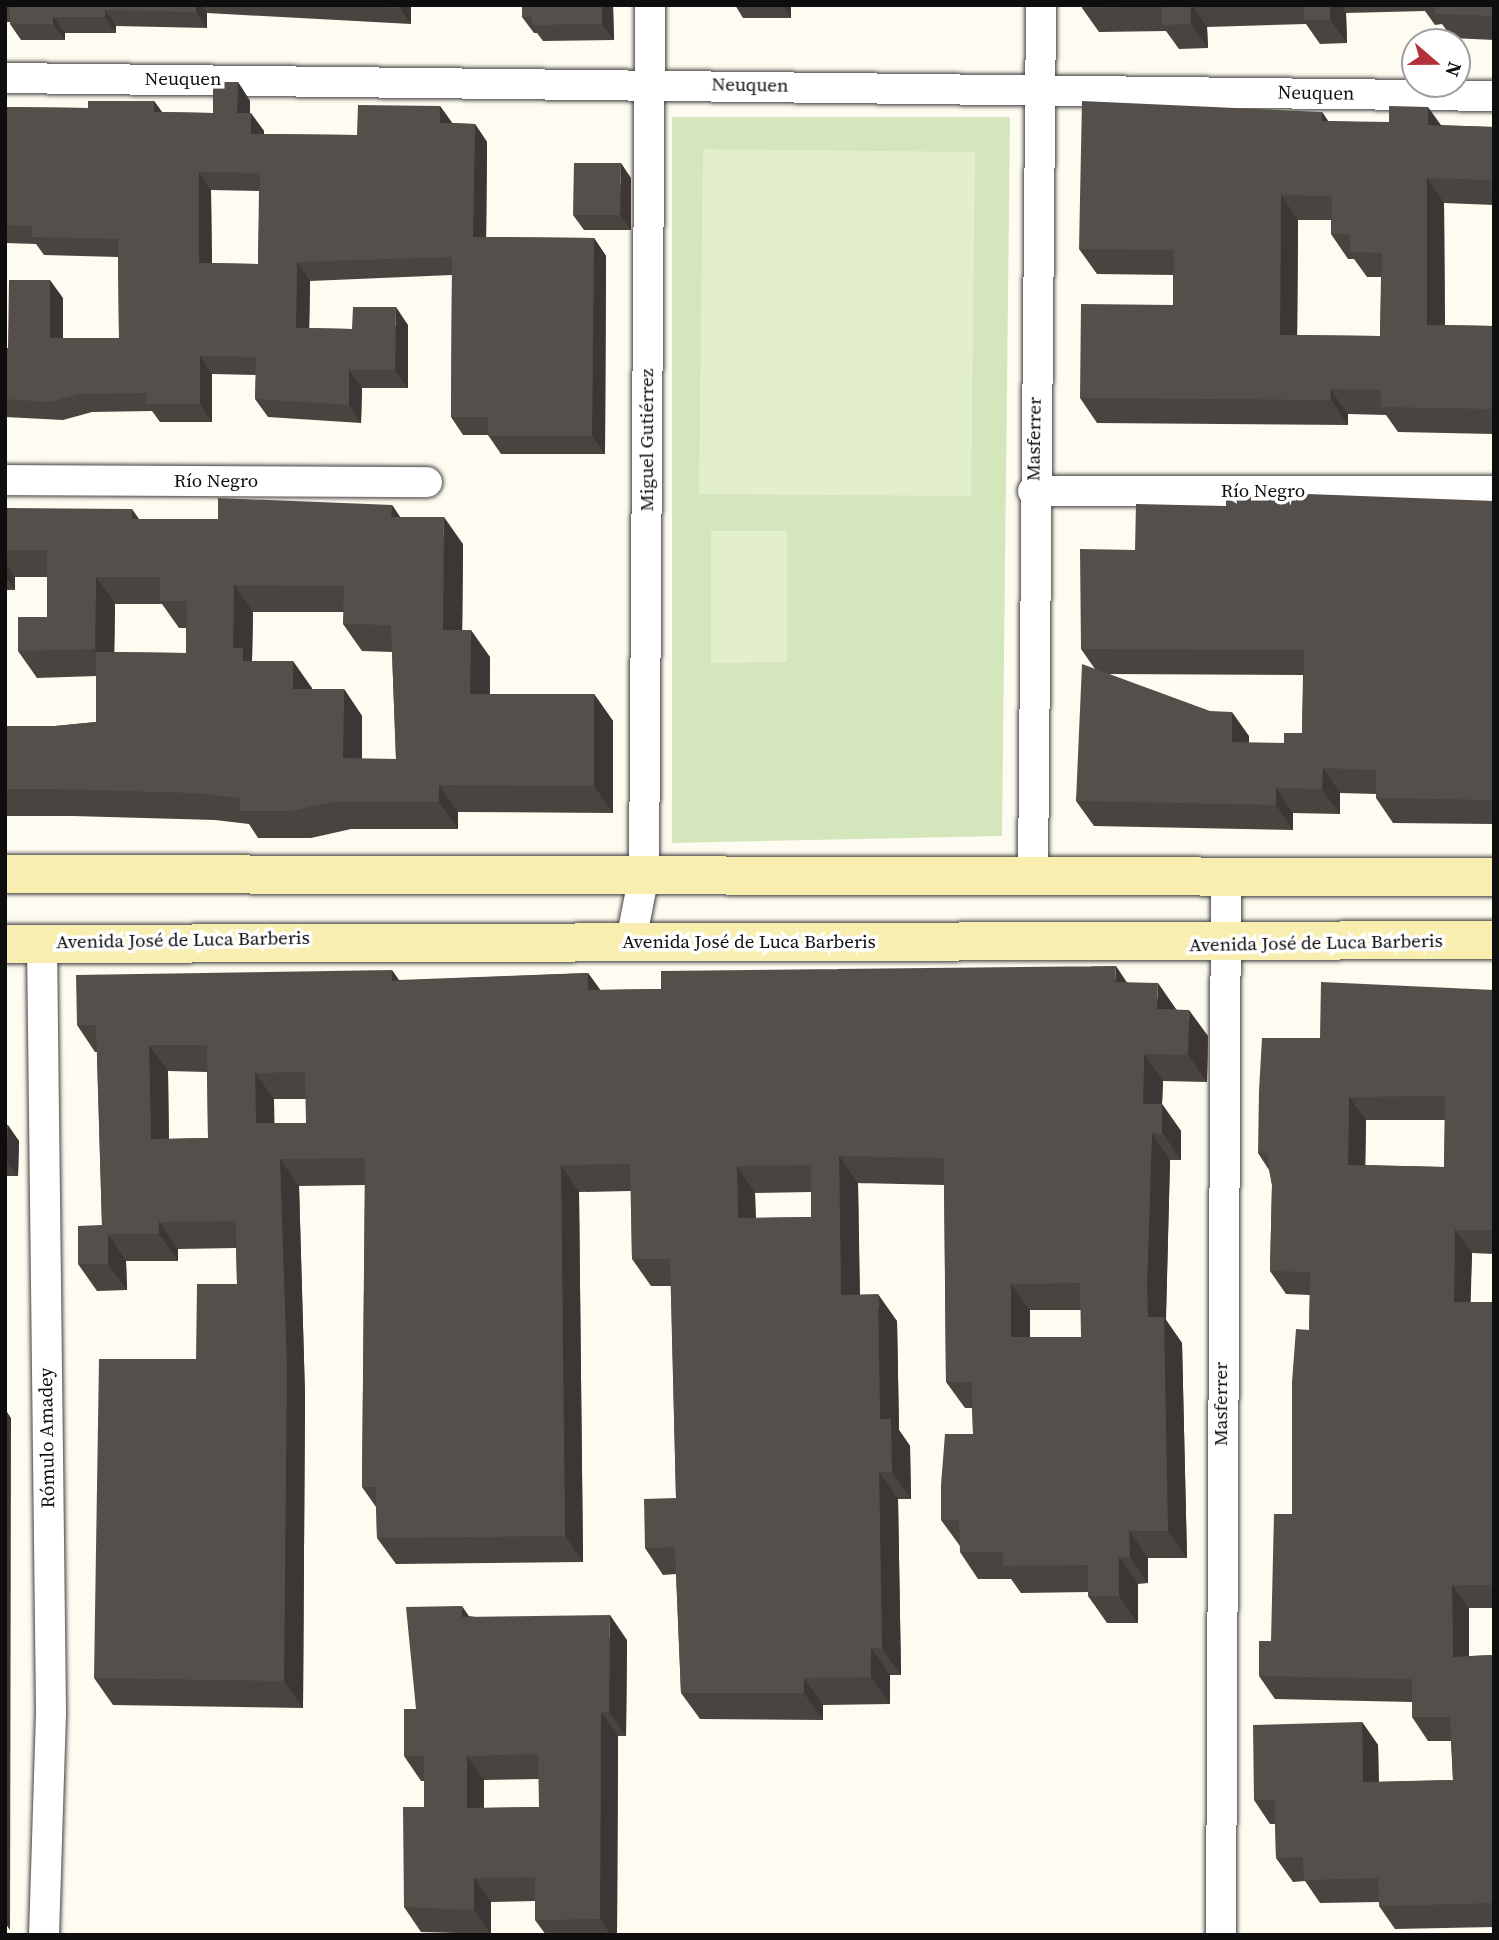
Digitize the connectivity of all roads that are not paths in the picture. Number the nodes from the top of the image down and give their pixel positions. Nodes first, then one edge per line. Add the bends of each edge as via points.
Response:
1 (650, 5) edge
2 (1041, 5) edge
3 (5, 78) edge
4 (650, 83) junction
5 (1040, 90) junction
6 (1494, 96) edge
7 (5, 480) edge
8 (427, 482) dead end
9 (1033, 491) junction
10 (1494, 491) edge
11 (1033, 873) junction
12 (5, 874) edge
13 (1226, 874) junction
14 (644, 875) junction
15 (1494, 877) edge
16 (1494, 940) edge
17 (631, 941) junction
18 (23, 943) edge
19 (1225, 945) junction
20 (44, 1935) edge
21 (1221, 1935) edge

1 - 4 street, Miguel Gutiérrez
2 - 5 street, Masferrer
3 - 4 street, Neuquen
4 - 5 street, Neuquen
4 - 14 street, Miguel Gutiérrez
5 - 6 street, Neuquen
5 - 9 street, Masferrer
7 - 8 street, Río Negro
9 - 10 street, Río Negro
9 - 11 street, Masferrer
11 - 13 main road
11 - 14 main road
12 - 14 main road
13 - 15 main road
13 - 19 street, Masferrer
14 - 17 street, Miguel Gutiérrez
16 - 19 main road, Avenida José de Luca Barberis
17 - 18 main road, Avenida José de Luca Barberis
17 - 19 main road, Avenida José de Luca Barberis
18 - 20 street, Rómulo Amadey via 51,1701
19 - 21 street, Masferrer

